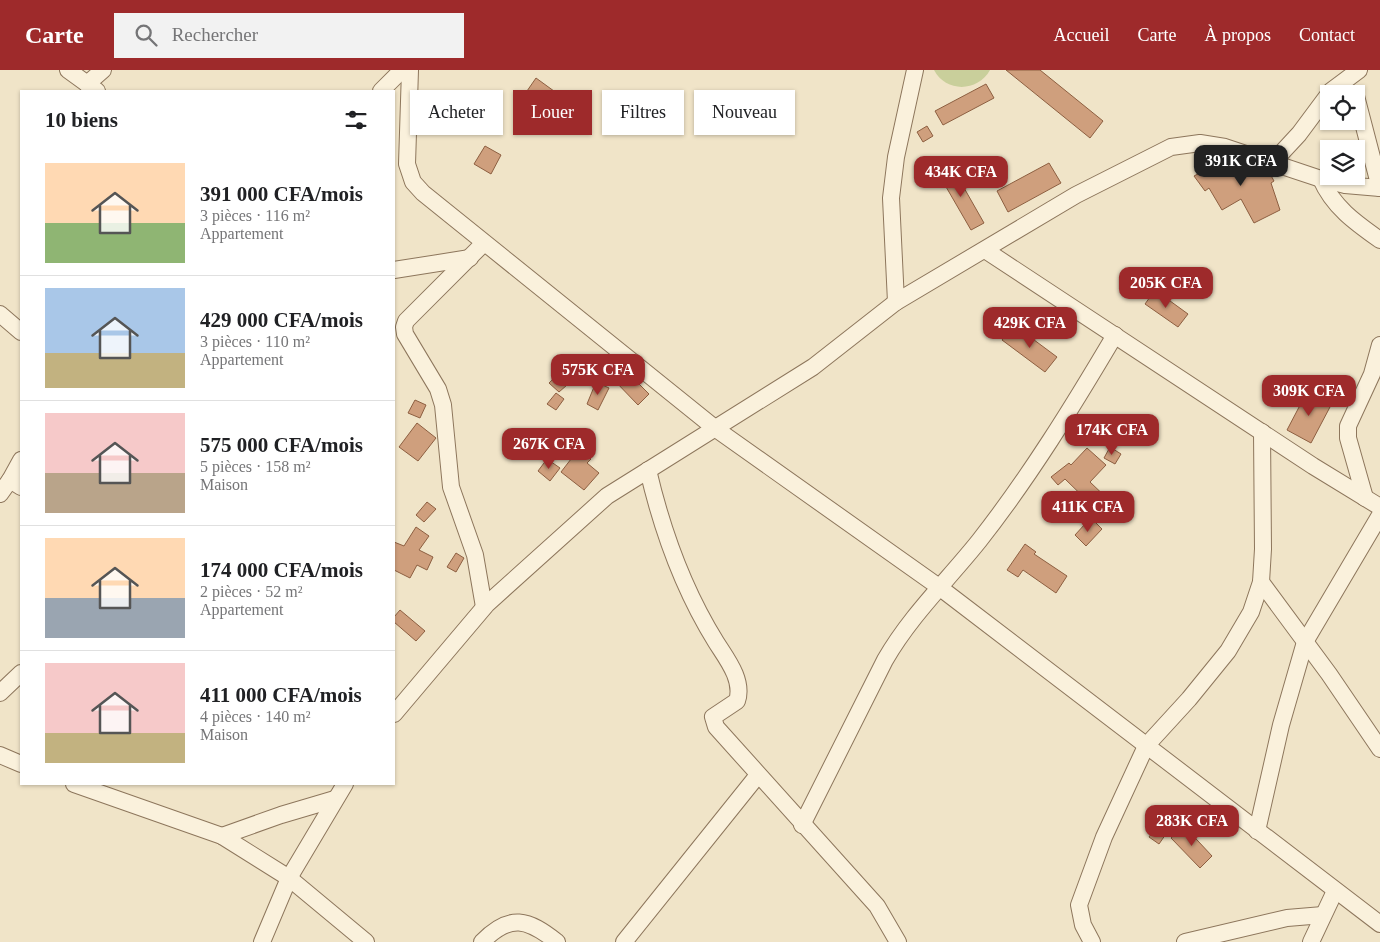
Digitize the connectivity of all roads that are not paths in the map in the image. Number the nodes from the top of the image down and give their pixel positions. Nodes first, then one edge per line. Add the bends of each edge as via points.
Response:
1 (68, 70) edge
2 (103, 70) edge
3 (402, 70) edge
4 (410, 70) edge
5 (915, 70) edge
6 (1346, 73) edge
7 (1351, 85) edge
8 (92, 88) edge
9 (382, 90) edge
10 (1364, 130) edge
11 (1272, 164) junction
12 (1320, 179) edge
13 (1324, 185) edge
14 (1345, 185) edge
15 (1380, 188) edge
16 (1380, 240) edge
17 (483, 244) junction
18 (985, 250) junction
19 (470, 258) junction
20 (395, 270) edge
21 (896, 302) junction
22 (0, 314) edge
23 (20, 331) edge
24 (1115, 335) junction
25 (1380, 345) edge
26 (716, 429) junction
27 (1262, 432) junction
28 (20, 464) edge
29 (648, 470) junction
30 (15, 484) edge
31 (0, 494) edge
32 (1365, 498) junction
33 (1380, 507) edge
34 (1380, 515) edge
35 (1261, 582) junction
36 (939, 587) junction
37 (484, 608) junction
38 (1305, 642) junction
39 (20, 674) edge
40 (0, 693) edge
41 (395, 711) edge
42 (1377, 737) edge
43 (1146, 746) junction
44 (0, 756) edge
45 (20, 764) edge
46 (758, 776) junction
47 (77, 785) edge
48 (344, 785) edge
49 (335, 799) junction
50 (802, 825) junction
51 (1257, 831) junction
52 (222, 836) junction
53 (289, 878) junction
54 (1335, 891) junction
55 (1323, 914) junction
56 (1380, 924) edge
57 (1230, 937) edge
58 (262, 942) edge
59 (366, 942) edge
60 (482, 942) edge
61 (557, 942) edge
62 (624, 942) edge
63 (898, 942) edge
64 (1092, 942) edge
65 (1185, 942) edge
66 (1311, 942) edge

1 - 8 street
2 - 8 street
3 - 9 street
4 - 17 street via 409,173 423,193
5 - 21 street via 897,148 892,198
6 - 7 street
6 - 11 street
10 - 15 street
11 - 12 street
11 - 18 street via 1225,147 1200,143 1171,147 1076,195
13 - 16 street via 1341,210
14 - 15 street
17 - 19 street
17 - 26 street
18 - 21 street
18 - 24 street
19 - 20 street
19 - 37 street via 406,321 404,327 438,389 443,405 451,487 475,556
21 - 26 street via 814,366
22 - 23 street
24 - 27 street
24 - 36 street via 1015,493
25 - 32 street via 1372,374 1348,426 1348,438
26 - 29 street
26 - 36 street
27 - 32 street
27 - 35 street
28 - 30 street
29 - 37 street via 607,496
29 - 46 street via 661,523 699,615 739,688 737,701 713,720
30 - 31 street
32 - 33 street
34 - 38 street
35 - 38 street
35 - 43 street via 1251,612 1228,652
36 - 43 street
36 - 50 street via 900,634 885,660
37 - 41 street
38 - 42 street
38 - 51 street via 1281,725
39 - 40 street
43 - 51 street
43 - 64 street via 1122,794 1082,894 1079,914
44 - 45 street
46 - 50 street
46 - 62 street
47 - 52 street
48 - 49 street
49 - 52 street via 280,814
49 - 53 street
50 - 63 street via 877,906
51 - 54 street
52 - 53 street
53 - 58 street
53 - 59 street
54 - 55 street
54 - 56 street
55 - 57 street via 1287,918
55 - 66 street
57 - 65 street
60 - 61 street via 505,923 524,922

